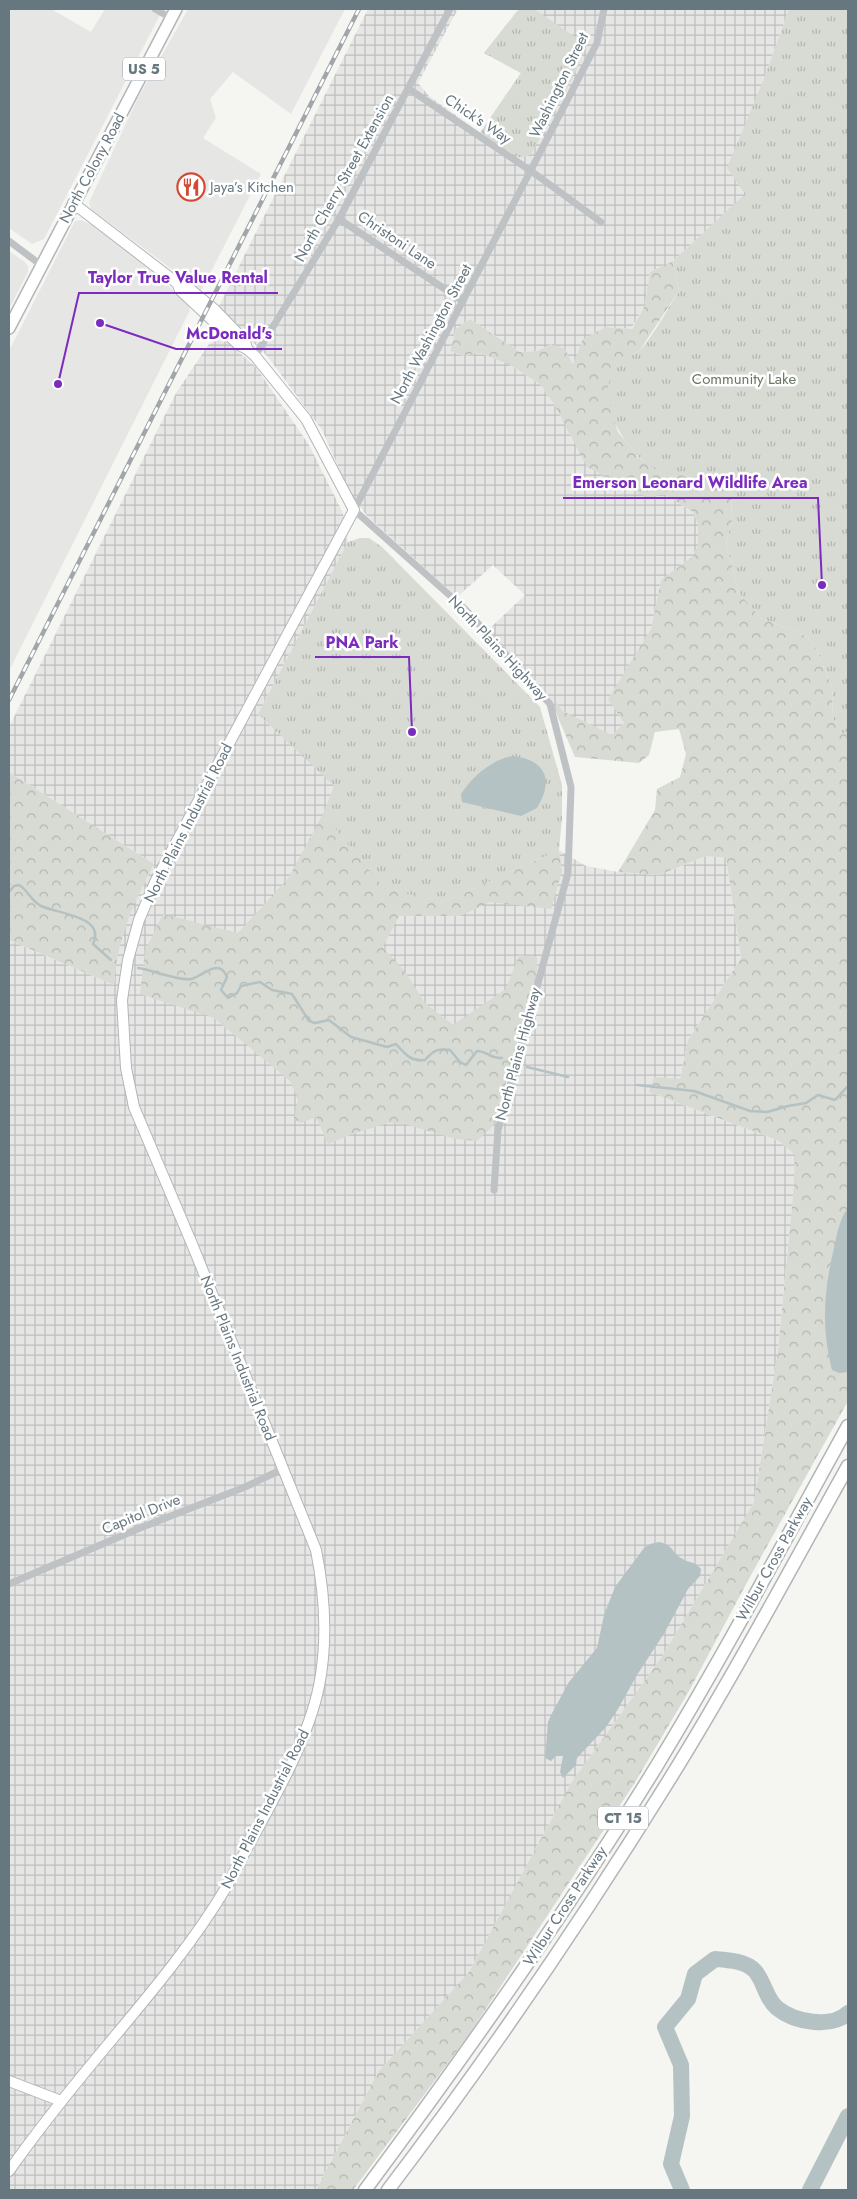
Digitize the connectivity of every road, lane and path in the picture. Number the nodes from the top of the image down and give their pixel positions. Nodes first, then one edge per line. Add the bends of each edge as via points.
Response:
1 (155, 9) edge
2 (450, 9) edge
3 (604, 9) edge
4 (174, 14) edge
5 (409, 89) junction
6 (531, 171) junction
7 (73, 203) junction
8 (340, 219) junction
9 (601, 222) dead end
10 (9, 241) edge
11 (41, 265) junction
12 (463, 301) junction
13 (9, 328) edge
14 (251, 352) junction
15 (354, 510) junction
16 (494, 1190) dead end
17 (848, 1426) edge
18 (848, 1466) edge
19 (283, 1468) junction
20 (9, 1584) edge
21 (9, 2081) edge
22 (61, 2101) junction
23 (9, 2171) edge
24 (365, 2190) edge
25 (388, 2190) edge

1 - 4 street
2 - 5 street, North Cherry Street Extension
3 - 6 street, Washington Street via 598,43
4 - 7 main road, North Colony Road / US 5
5 - 6 street, Chick's Way
5 - 8 street, North Cherry Street Extension
6 - 9 street, Chick's Way
6 - 12 street, North Washington Street
7 - 11 main road, North Colony Road / US 5
7 - 14 street, North Plains Highway via 177,282 180,290 239,345
8 - 12 street, Christoni Lane
8 - 14 street, North Cherry Street Extension
10 - 11 street
11 - 13 main road, North Colony Road / US 5
12 - 15 street, North Washington Street
14 - 15 street, North Plains Highway via 306,419
15 - 16 street, North Plains Highway via 465,608 550,704 571,787 568,873 498,1130
15 - 19 street, North Plains Industrial Road via 156,880 139,920 122,1000 126,1068 134,1107
17 - 24 highway, Wilbur Cross Parkway / CT 15 via 655,1767 511,1989
18 - 25 highway, Wilbur Cross Parkway / CT 15 via 706,1719 651,1810 542,1977
19 - 20 street, Capitol Drive via 245,1487
19 - 22 street, North Plains Industrial Road via 316,1550 324,1589 322,1664 310,1716 293,1760 214,1908 177,1960
21 - 22 street
22 - 23 street, North Plains Industrial Road

